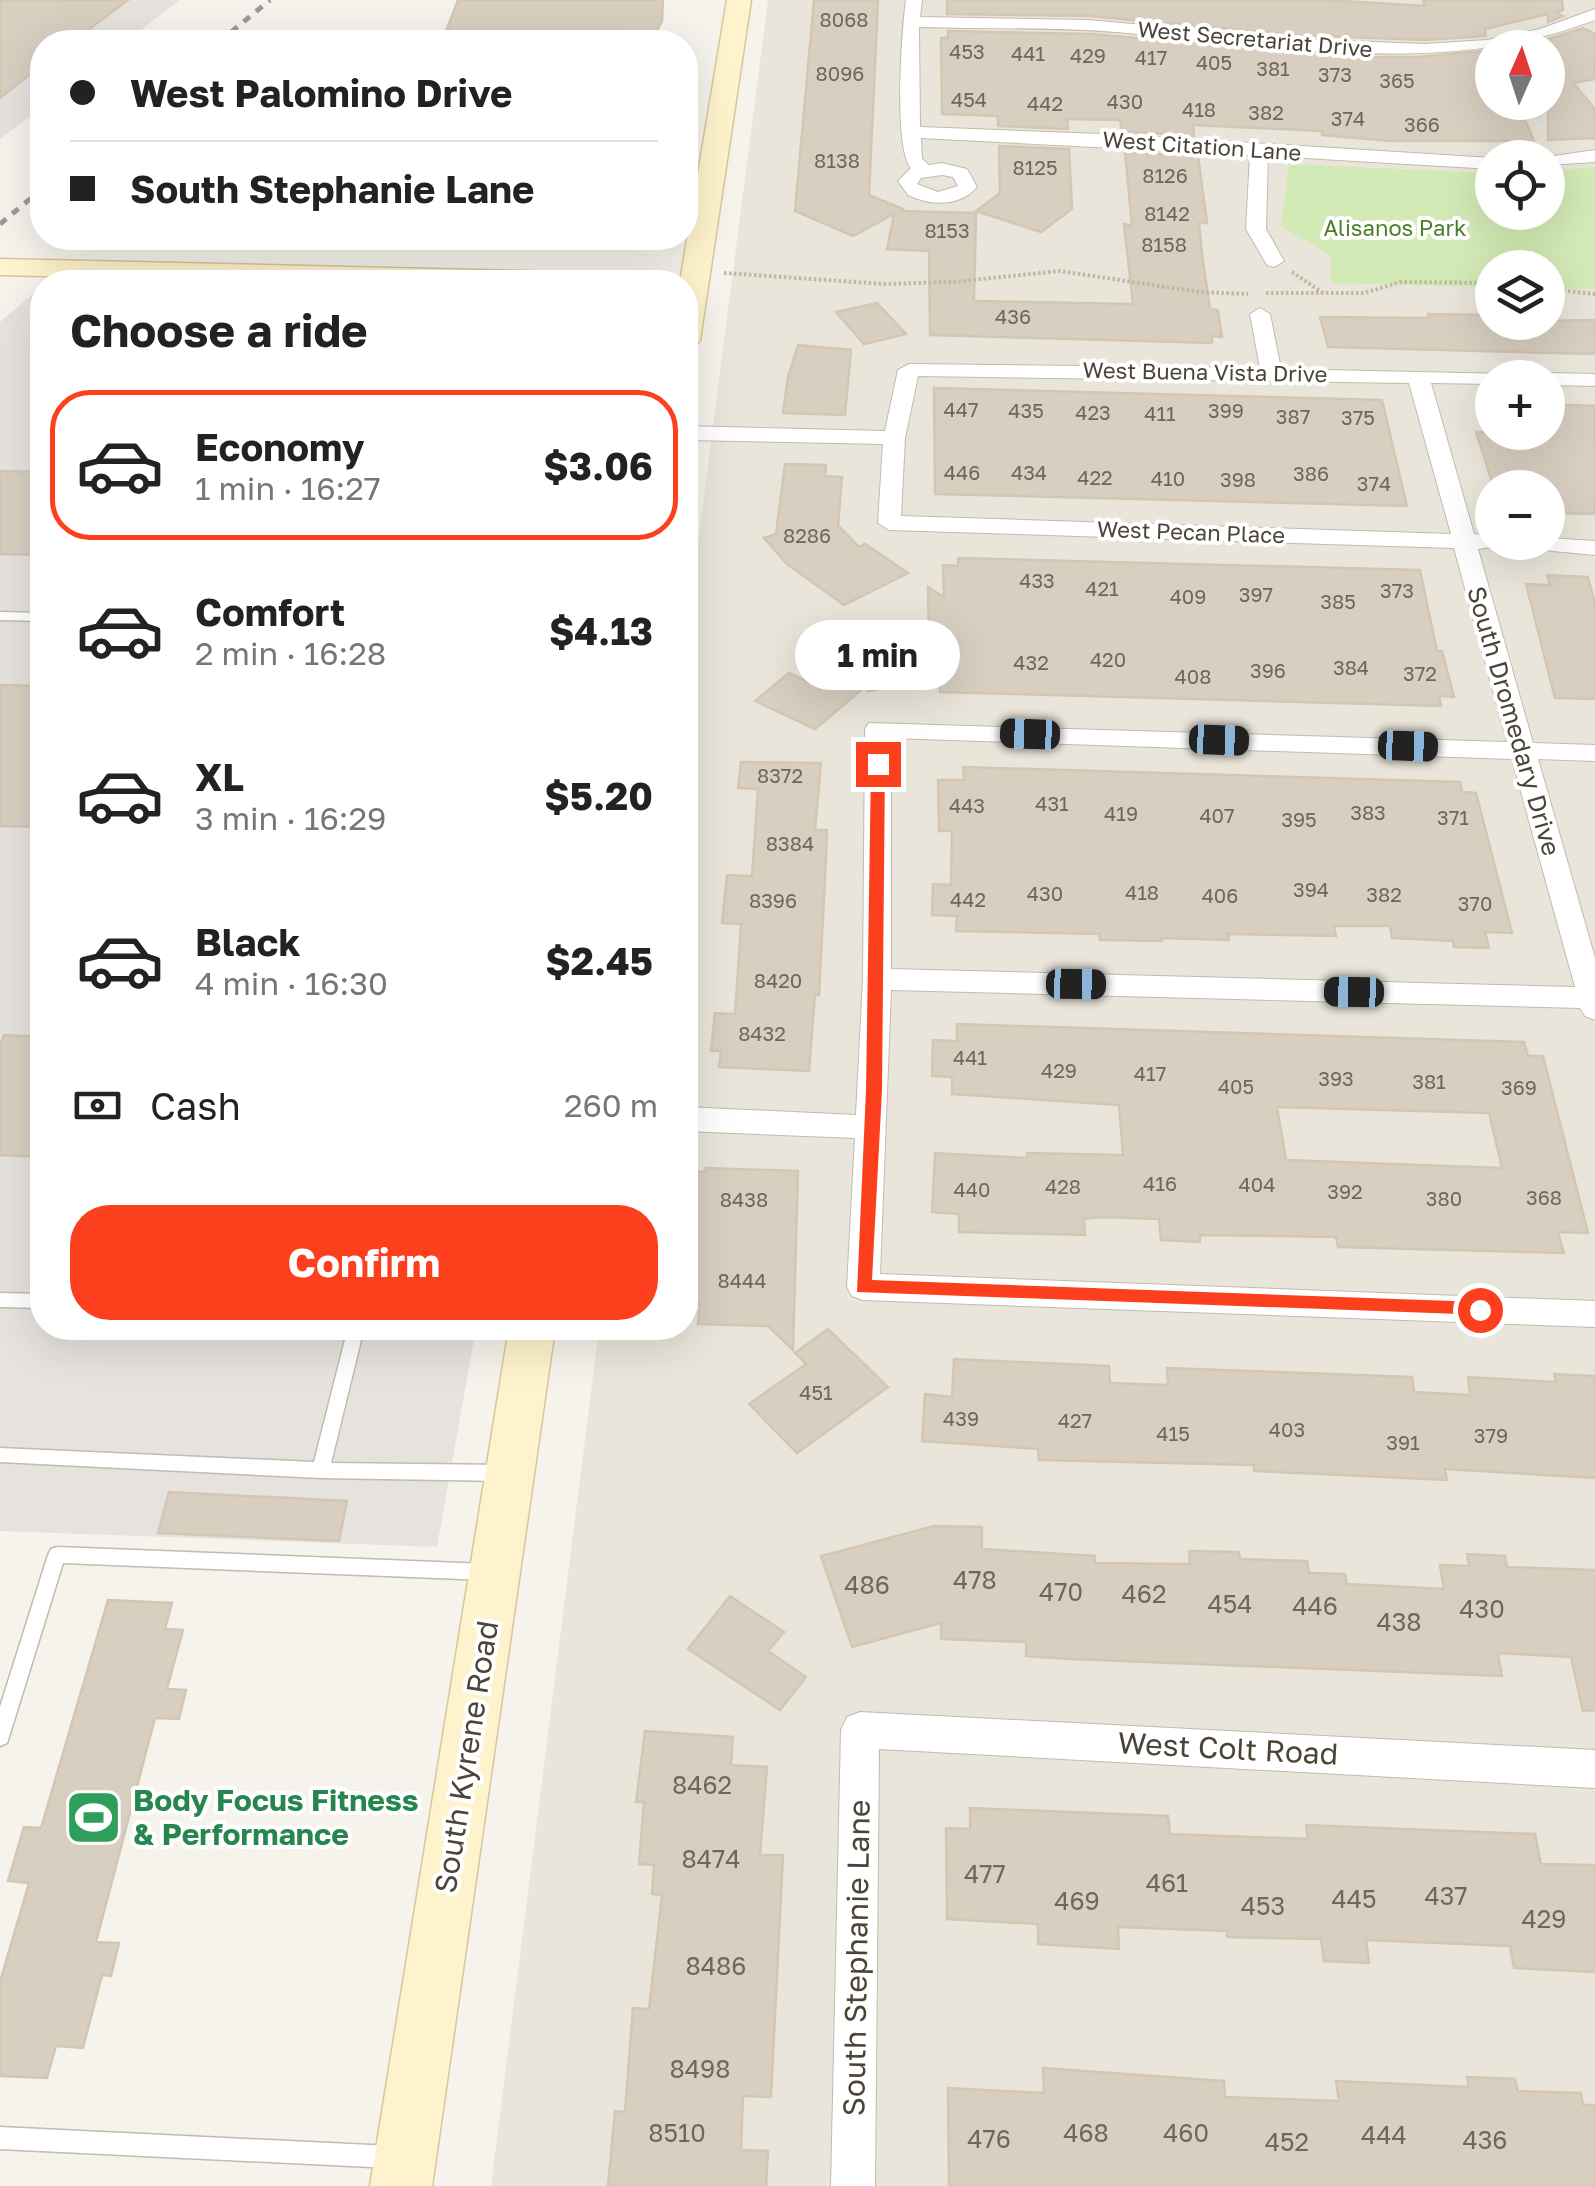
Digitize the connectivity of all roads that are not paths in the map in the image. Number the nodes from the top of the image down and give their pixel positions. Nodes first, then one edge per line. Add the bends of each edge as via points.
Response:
1 (739, 0) edge
2 (914, 0) edge
3 (1595, 14) edge
4 (910, 22) junction
5 (912, 132) junction
6 (1259, 148) junction
7 (1595, 156) edge
8 (1565, 158) edge
9 (1475, 162) edge
10 (923, 170) dead end
11 (698, 232) edge
12 (1274, 260) road end
13 (0, 267) edge
14 (107, 270) edge
15 (1260, 314) dead end
16 (1272, 372) junction
17 (1418, 376) junction
18 (1475, 377) edge
19 (1565, 379) edge
20 (1595, 380) edge
21 (698, 433) edge
22 (894, 438) junction
23 (1464, 540) junction
24 (1475, 541) edge
25 (1565, 546) edge
26 (1595, 548) edge
27 (0, 616) edge
28 (30, 617) edge
29 (1522, 750) junction
30 (1595, 754) edge
31 (877, 978) junction
32 (1594, 1002) edge
33 (698, 1119) edge
34 (873, 1126) junction
35 (0, 1300) edge
36 (30, 1301) edge
37 (1595, 1314) edge
38 (353, 1340) edge
39 (530, 1340) edge
40 (0, 1455) edge
41 (321, 1470) junction
42 (510, 1473) junction
43 (495, 1572) junction
44 (860, 1730) joint
45 (0, 1737) edge
46 (1595, 1769) edge
47 (0, 2138) edge
48 (403, 2172) edge
49 (853, 2186) edge

1 - 11 main road
2 - 4 street
3 - 4 street, West Secretariat Drive via 1566,29 1404,51 1110,27
4 - 5 street
5 - 6 street, West Citation Lane
5 - 10 street via 913,160
6 - 9 street, West Citation Lane
6 - 12 street via 1256,229
7 - 8 street
13 - 14 main road
15 - 16 street
16 - 17 street, West Buena Vista Drive
16 - 22 street, West Buena Vista Drive via 909,370
17 - 18 street, West Buena Vista Drive
17 - 23 street, South Dromedary Drive
19 - 20 street
21 - 22 street
22 - 23 street, West Pecan Place via 889,523
23 - 24 street, West Pecan Place
23 - 29 street, South Dromedary Drive
25 - 26 street
27 - 28 lane
29 - 30 street
29 - 31 street via 878,728
29 - 32 street, South Dromedary Drive
31 - 32 street
31 - 34 street
33 - 34 street
34 - 37 street via 863,1287
35 - 36 lane
38 - 41 lane
39 - 42 main road, South Kyrene Road
40 - 41 lane
41 - 42 lane
42 - 43 main road, South Kyrene Road
43 - 45 lane via 57,1555
43 - 48 main road, South Kyrene Road
44 - 46 street, West Colt Road
44 - 49 street, South Stephanie Lane
47 - 48 lane

